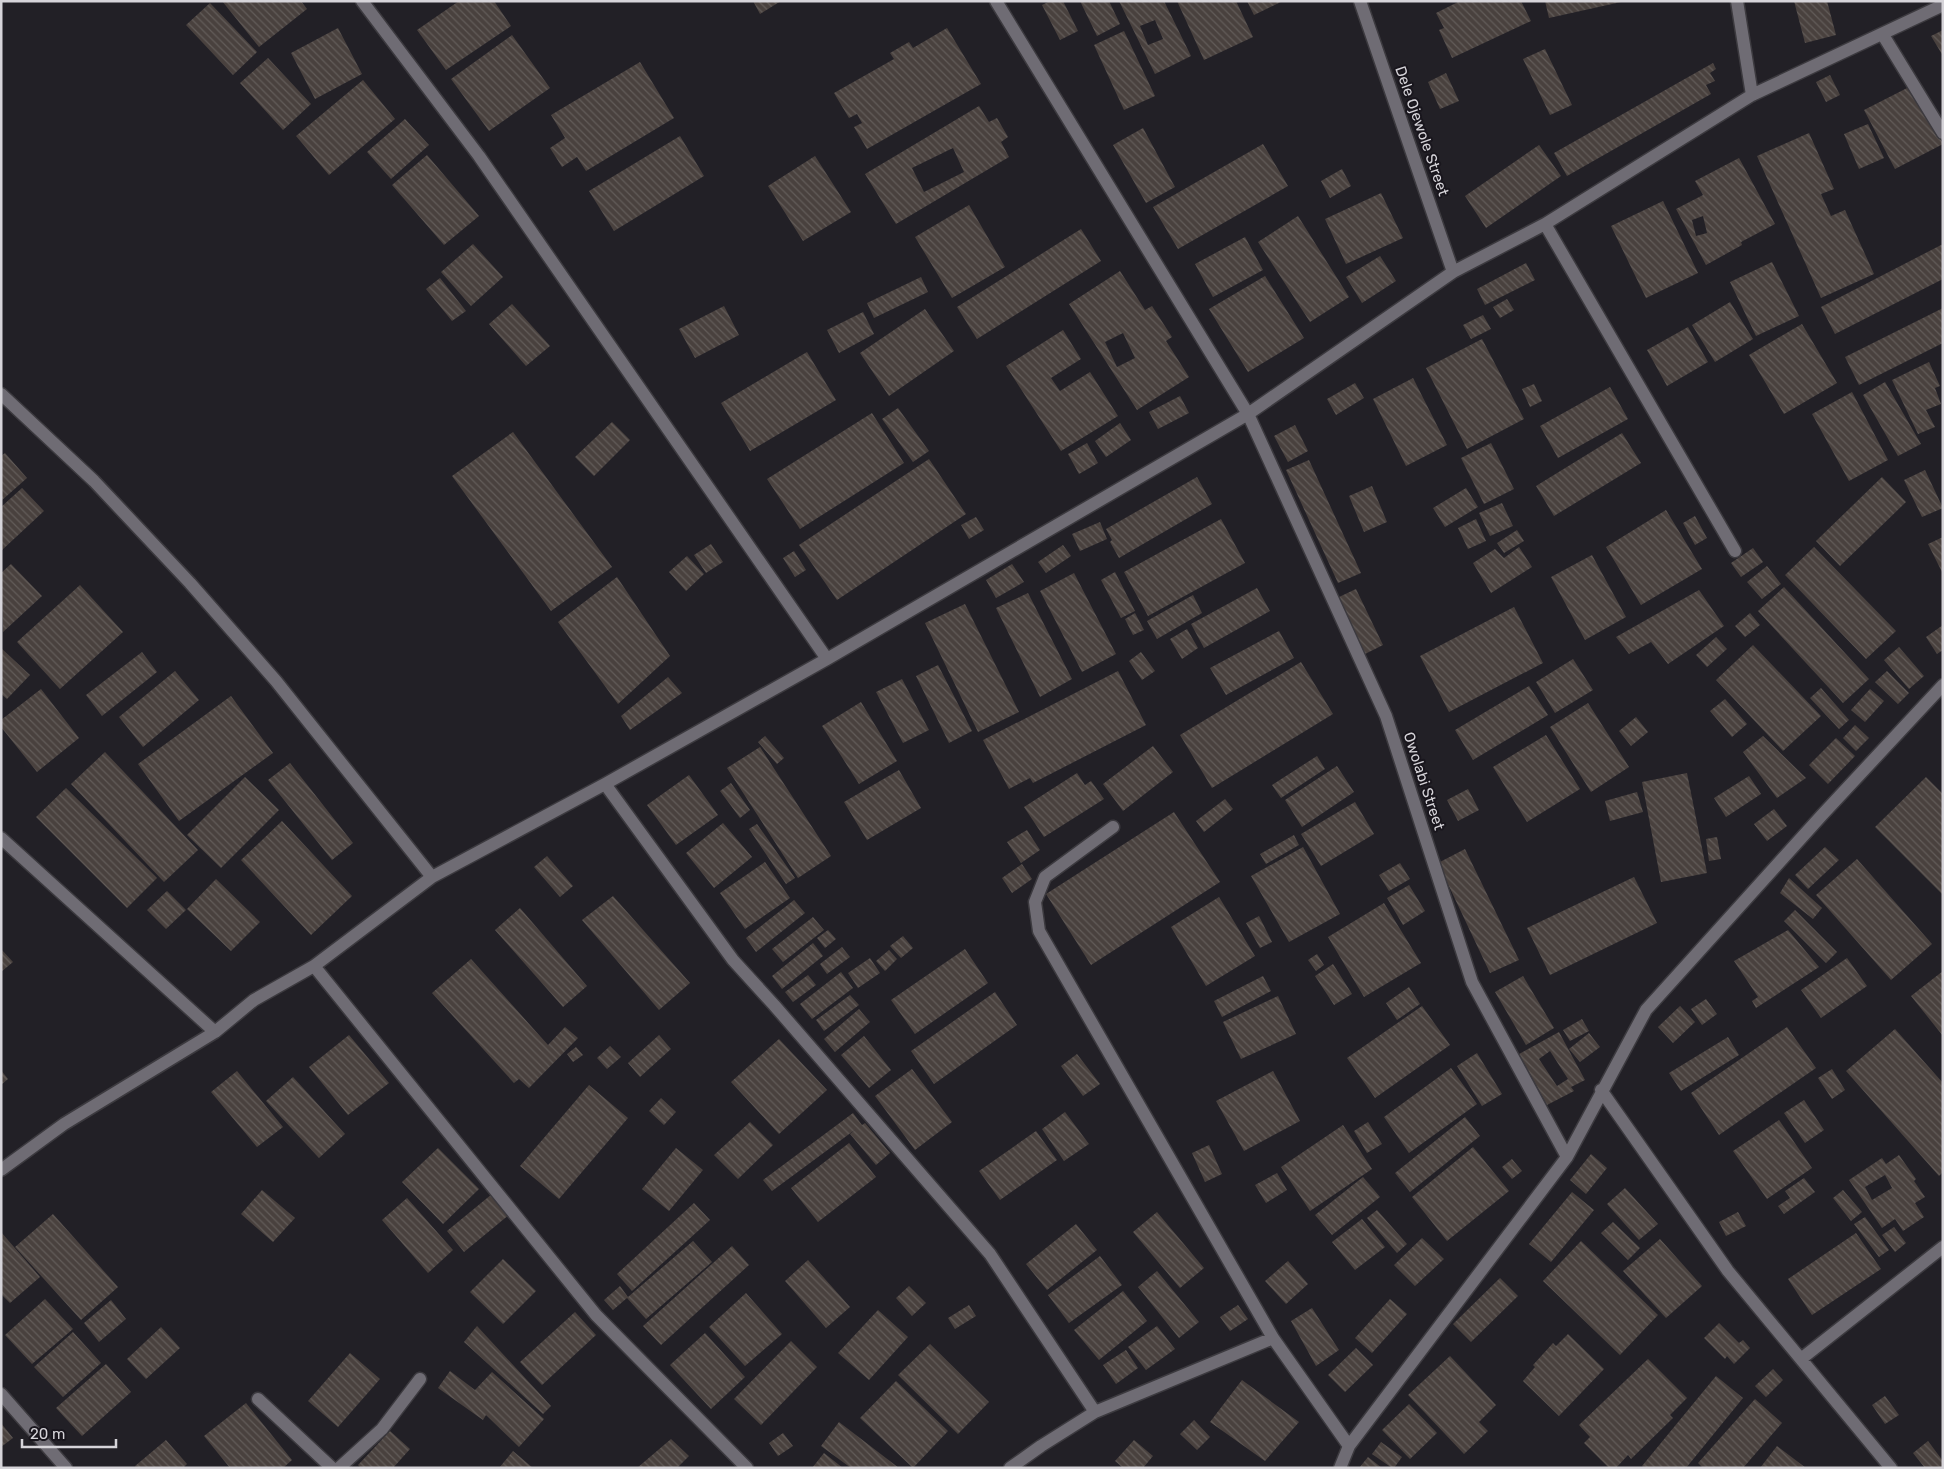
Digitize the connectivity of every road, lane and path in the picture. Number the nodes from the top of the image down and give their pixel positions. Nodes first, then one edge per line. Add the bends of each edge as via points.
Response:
1 (362, 1) edge
2 (996, 1) edge
3 (1360, 1) edge
4 (1737, 1) edge
5 (1943, 6) edge
6 (1883, 35) junction
7 (1752, 95) junction
8 (1943, 133) edge
9 (1545, 224) junction
10 (1453, 272) junction
11 (1, 394) edge
12 (1248, 414) junction
13 (1735, 551) dead end
14 (827, 659) junction
15 (1943, 685) edge
16 (606, 784) junction
17 (1113, 827) dead end
18 (1, 838) edge
19 (432, 877) junction
20 (314, 966) junction
21 (215, 1032) junction
22 (1602, 1090) junction
23 (1567, 1157) junction
24 (1, 1170) edge
25 (1943, 1247) edge
26 (1272, 1338) junction
27 (1801, 1359) junction
28 (420, 1379) dead end
29 (1, 1394) edge
30 (258, 1399) dead end
31 (1095, 1412) junction
32 (1349, 1446) junction
33 (66, 1468) edge
34 (332, 1468) edge
35 (339, 1468) edge
36 (747, 1468) edge
37 (1010, 1468) edge
38 (1340, 1468) edge
39 (1891, 1468) edge

1 - 14 street via 479,156
2 - 12 street, Owolabi Street
3 - 10 street, Dele Ojewole Street
4 - 7 street
5 - 6 street
6 - 7 street
6 - 8 street
7 - 9 street
9 - 10 street
9 - 13 street
10 - 12 street
11 - 19 street via 94,481 190,583 276,681
12 - 14 street
12 - 23 street, Owolabi Street via 1386,716 1472,982
14 - 16 street
15 - 22 street via 1646,1010
16 - 19 street
16 - 31 street via 733,960 990,1254
17 - 26 street via 1046,877 1035,902 1039,931
18 - 21 street
19 - 20 street
20 - 21 street via 254,1000
20 - 36 street via 596,1315
21 - 24 street via 64,1124
22 - 23 street
22 - 27 street via 1728,1272
23 - 32 street
25 - 27 street
26 - 31 street
26 - 32 street
27 - 39 street
28 - 35 street via 382,1428
29 - 33 street
30 - 34 street
31 - 37 street
32 - 38 street

